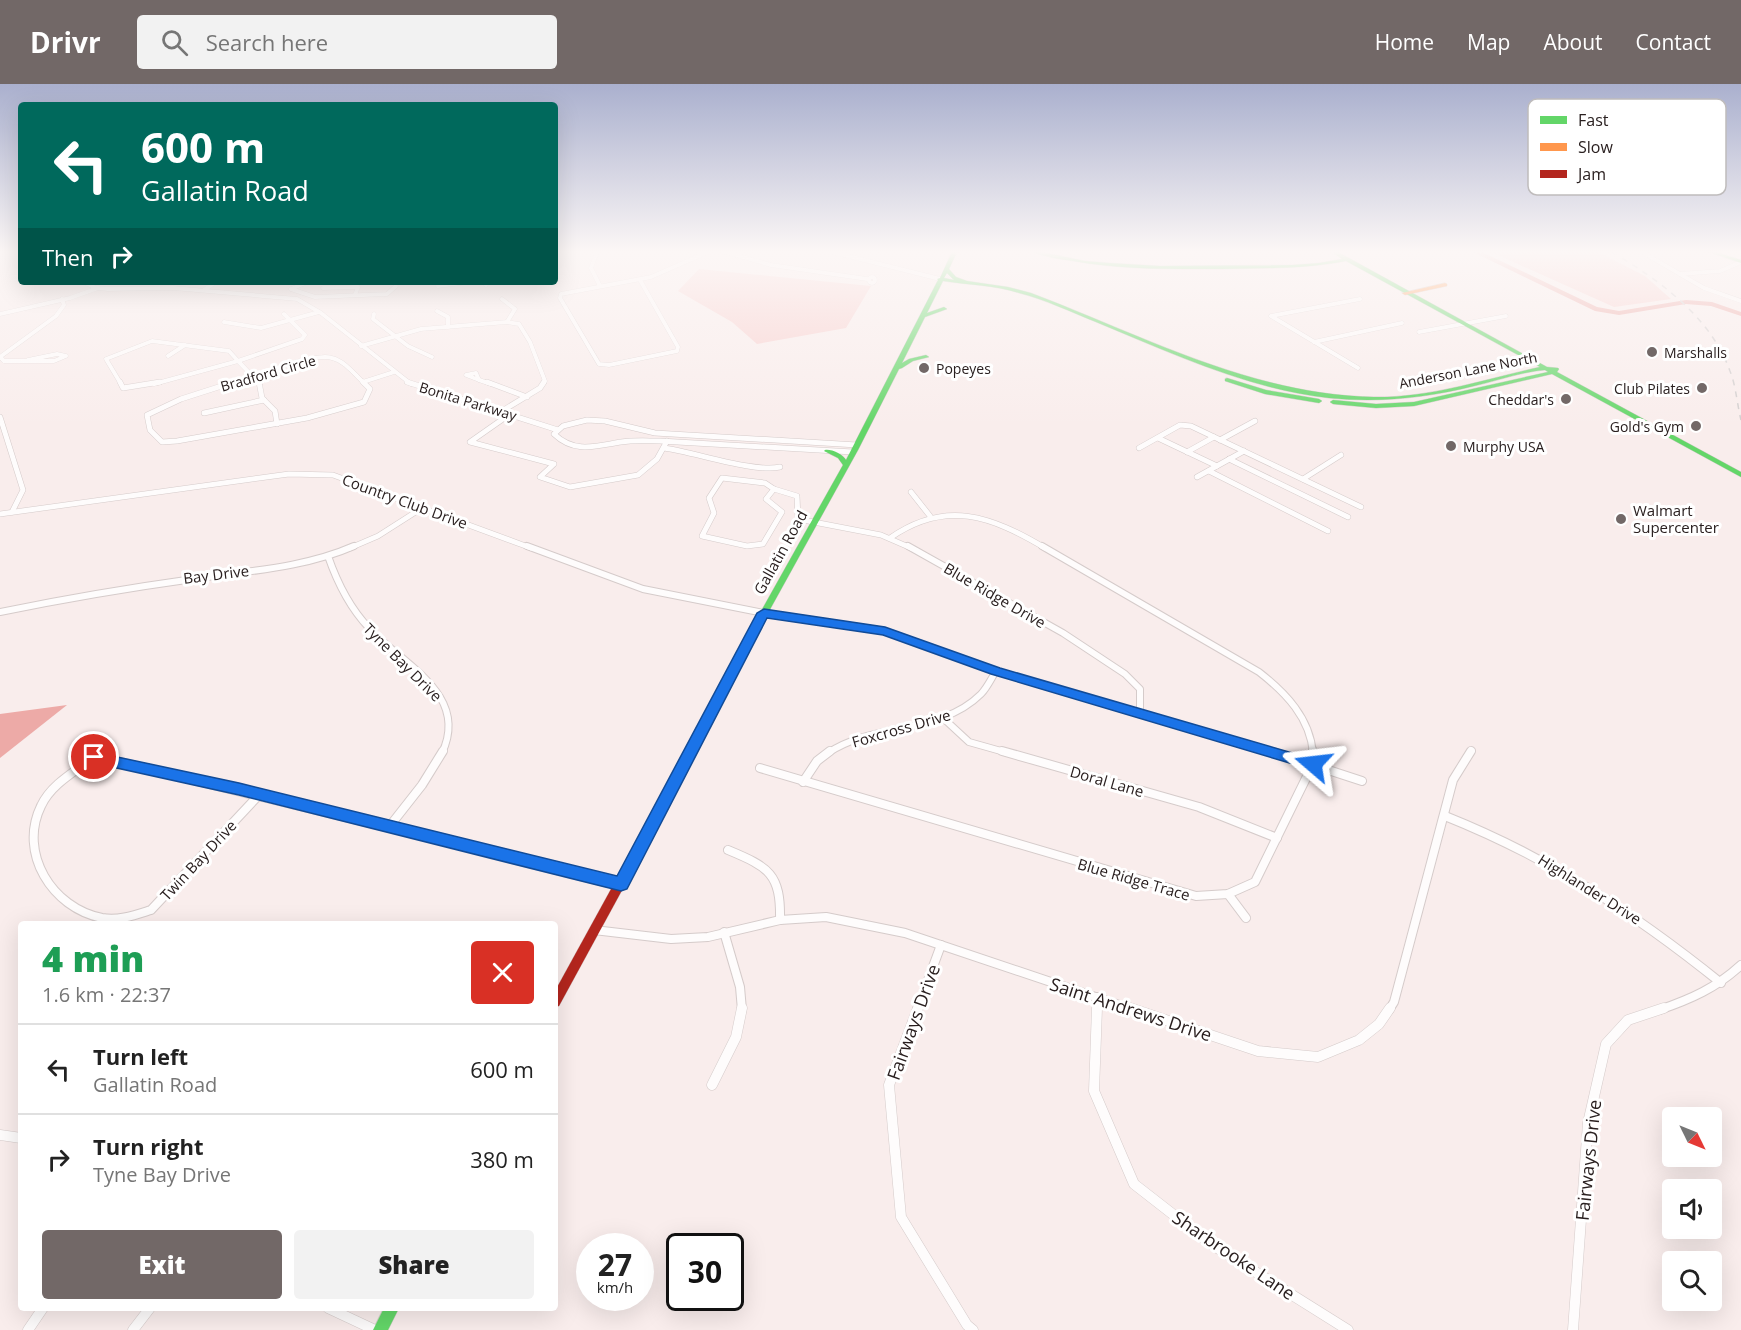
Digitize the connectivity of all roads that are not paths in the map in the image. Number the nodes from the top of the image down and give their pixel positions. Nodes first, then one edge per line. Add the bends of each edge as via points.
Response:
1 (16, 310) edge
2 (60, 310) edge
3 (316, 310) edge
4 (515, 310) edge
5 (567, 310) edge
6 (657, 310) edge
7 (926, 310) edge
8 (941, 310) edge
9 (1070, 310) edge
10 (1301, 310) edge
11 (1441, 310) edge
12 (437, 311) dead end
13 (319, 312) junction
14 (0, 314) edge
15 (284, 314) dead end
16 (374, 314) dead end
17 (923, 316) junction
18 (1506, 316) dead end
19 (291, 320) junction
20 (224, 322) dead end
21 (507, 322) junction
22 (1402, 323) dead end
23 (1466, 324) junction
24 (448, 327) junction
25 (1419, 332) dead end
26 (393, 335) junction
27 (912, 341) junction
28 (1314, 342) junction
29 (185, 345) junction
30 (361, 346) junction
31 (168, 356) dead end
32 (432, 357) dead end
33 (238, 359) junction
34 (28, 360) junction
35 (1191, 361) junction
36 (1358, 368) dead end
37 (1543, 368) junction
38 (897, 369) junction
39 (1555, 371) junction
40 (394, 372) junction
41 (254, 377) junction
42 (480, 381) dead end
43 (363, 382) junction
44 (526, 397) junction
45 (264, 400) junction
46 (502, 411) junction
47 (204, 413) dead end
48 (510, 414) junction
49 (0, 417) edge
50 (1255, 421) dead end
51 (277, 424) junction
52 (558, 430) junction
53 (669, 434) junction
54 (1158, 438) junction
55 (1217, 438) junction
56 (665, 445) junction
57 (1139, 448) dead end
58 (855, 449) junction
59 (827, 451) junction
60 (1244, 451) junction
61 (1187, 452) junction
62 (1341, 456) dead end
63 (1230, 459) junction
64 (1721, 461) junction
65 (846, 465) junction
66 (1217, 466) junction
67 (780, 467) dead end
68 (1741, 468) edge
69 (1209, 471) junction
70 (1741, 475) edge
71 (1197, 477) dead end
72 (1303, 479) junction
73 (774, 489) junction
74 (911, 492) dead end
75 (1361, 507) dead end
76 (423, 508) junction
77 (12, 512) junction
78 (0, 514) edge
79 (930, 516) junction
80 (1348, 517) dead end
81 (814, 523) junction
82 (1328, 531) dead end
83 (890, 538) junction
84 (328, 556) junction
85 (0, 612) edge
86 (764, 613) junction
87 (996, 671) junction
88 (1140, 712) junction
89 (942, 717) junction
90 (1471, 751) dead end
91 (1313, 764) junction
92 (760, 768) dead end
93 (1362, 781) dead end
94 (803, 782) junction
95 (259, 795) junction
96 (1445, 816) junction
97 (389, 827) junction
98 (1277, 838) junction
99 (728, 850) dead end
100 (621, 884) junction
101 (1228, 894) junction
102 (1246, 918) dead end
103 (780, 920) junction
104 (594, 930) junction
105 (724, 932) junction
106 (941, 945) junction
107 (1741, 965) edge
108 (1721, 983) junction
109 (558, 996) edge
110 (1097, 997) junction
111 (712, 1085) dead end
112 (0, 1135) edge
113 (18, 1138) edge
114 (41, 1311) edge
115 (148, 1311) edge
116 (334, 1311) edge
117 (390, 1311) edge
118 (28, 1330) edge
119 (133, 1330) edge
120 (375, 1330) edge
121 (380, 1330) edge
122 (973, 1330) edge
123 (1348, 1330) edge
124 (1573, 1330) edge

1 - 14 street
2 - 34 street via 0,357 4,361
3 - 13 street, Bonita Parkway
4 - 21 street
5 - 6 street via 597,363 609,365 675,353 678,347
7 - 17 main road, Gallatin Road
8 - 17 main road
9 - 35 main road, Anderson Lane North
10 - 28 street via 1270,316
11 - 23 main road
12 - 24 street via 448,317
13 - 19 street
13 - 30 street, Bonita Parkway
15 - 19 street
16 - 26 street via 373,319
17 - 27 main road, Gallatin Road
18 - 23 street
19 - 20 street via 254,328
19 - 33 street via 300,328 302,339
21 - 24 street
21 - 44 street via 519,324 545,377 540,388
22 - 28 street
23 - 25 street
23 - 37 main road
23 - 39 main road
24 - 26 street
26 - 30 street
26 - 32 street via 420,354
27 - 38 main road, Gallatin Road
27 - 38 main road via 928,357 911,360
28 - 36 street
29 - 31 street
29 - 33 street via 229,351
29 - 33 street via 153,341 106,359 123,388 128,389 147,387
30 - 40 street, Bonita Parkway
33 - 41 street
34 - 34 street via 54,361 66,356 57,354
35 - 37 main road, Anderson Lane North via 1270,386 1372,399 1425,394
35 - 39 main road, Anderson Lane North via 1225,379 1265,392 1376,406 1441,399
37 - 39 main road
38 - 58 main road, Gallatin Road
39 - 64 main road
40 - 43 street
40 - 46 street, Bonita Parkway via 408,383
41 - 43 street, Bradford Circle via 310,358 331,357
41 - 45 street
41 - 51 street, Bradford Circle via 155,409 147,414 149,430 162,442
42 - 44 street
43 - 51 street, Bradford Circle via 370,388 368,398 358,405
44 - 46 street
45 - 47 street
45 - 51 street via 275,411
46 - 48 street, Bonita Parkway
48 - 52 street, Bonita Parkway
48 - 56 street via 470,442 554,464 540,477 570,486 638,475 657,459
49 - 77 street via 23,490
50 - 55 street
52 - 53 street via 574,423 605,421
52 - 56 street, Bonita Parkway via 554,434 558,439 586,449 630,441
53 - 56 street
53 - 58 street
54 - 55 street via 1184,425
54 - 57 street
54 - 61 street
55 - 60 street
55 - 61 street
56 - 59 street, Bonita Parkway
56 - 67 street via 767,470
58 - 59 street, Bonita Parkway
58 - 65 main road, Gallatin Road
59 - 65 main road via 842,457
60 - 63 street
60 - 72 street
61 - 66 street
62 - 72 street
63 - 66 street
63 - 80 street
64 - 68 main road
64 - 70 main road
65 - 81 main road, Gallatin Road
66 - 69 street
69 - 71 street
69 - 82 street
72 - 75 street
73 - 73 street via 766,499 782,512 763,544 747,546 702,536 714,513 709,498 723,478 765,483
73 - 81 street via 797,496 798,519
74 - 79 street
76 - 77 street, Country Club Drive via 370,486 314,473
76 - 84 street, Bay Drive via 378,536
76 - 86 street, Country Club Drive via 643,589
77 - 78 street, Country Club Drive
79 - 83 street, Blue Ridge Trace via 911,522
79 - 91 street, Blue Ridge Trace via 975,517 1018,534 1247,663 1275,686 1306,724 1315,749
81 - 83 street, Blue Ridge Drive
81 - 86 main road, Gallatin Road
83 - 88 street, Blue Ridge Drive via 924,553 1109,661 1138,686
84 - 85 street, Bay Drive via 93,592
84 - 97 street, Tyne Bay Drive via 359,618 434,688 448,707 452,723 437,763
86 - 87 street, Country Club Drive via 885,631
86 - 100 main road, Gallatin Road
87 - 88 street, Country Club Drive
87 - 89 street, Foxcross Drive via 980,695
88 - 91 street, Country Club Drive
89 - 94 street, Foxcross Drive via 870,734 837,748 819,760
89 - 98 street, Doral Lane via 969,742 1199,807
90 - 96 street, Saint Andrews Drive via 1453,780
91 - 93 street
91 - 98 street, Blue Ridge Trace
92 - 94 street, Blue Ridge Trace
94 - 101 street, Blue Ridge Trace via 1196,896
95 - 95 street, Twin Bay Drive via 151,910 135,919 102,919 75,908 47,885 32,842 40,805 59,784 94,757
95 - 97 street
96 - 108 street, Highlander Drive via 1574,875 1661,934
96 - 110 street, Saint Andrews Drive via 1394,1002 1379,1024 1359,1040 1318,1056 1258,1051
97 - 100 street
98 - 101 street, Blue Ridge Trace via 1255,882
99 - 103 street via 768,871 778,885
100 - 104 main road, Gallatin Road
101 - 102 street
103 - 105 street, Saint Andrews Drive
103 - 106 street, Saint Andrews Drive via 826,917
104 - 105 street, Saint Andrews Drive via 671,939
104 - 109 main road, Gallatin Road
105 - 111 street via 741,1019
106 - 110 street, Saint Andrews Drive
106 - 122 street, Fairways Drive via 889,1085 901,1217
107 - 108 street, Fairways Drive
108 - 124 street, Fairways Drive via 1697,997 1628,1020 1606,1044 1588,1123
110 - 123 street, Sharbrooke Lane via 1094,1091 1134,1184 1211,1244
112 - 113 street
114 - 118 street
115 - 119 street
116 - 120 street
117 - 121 main road

